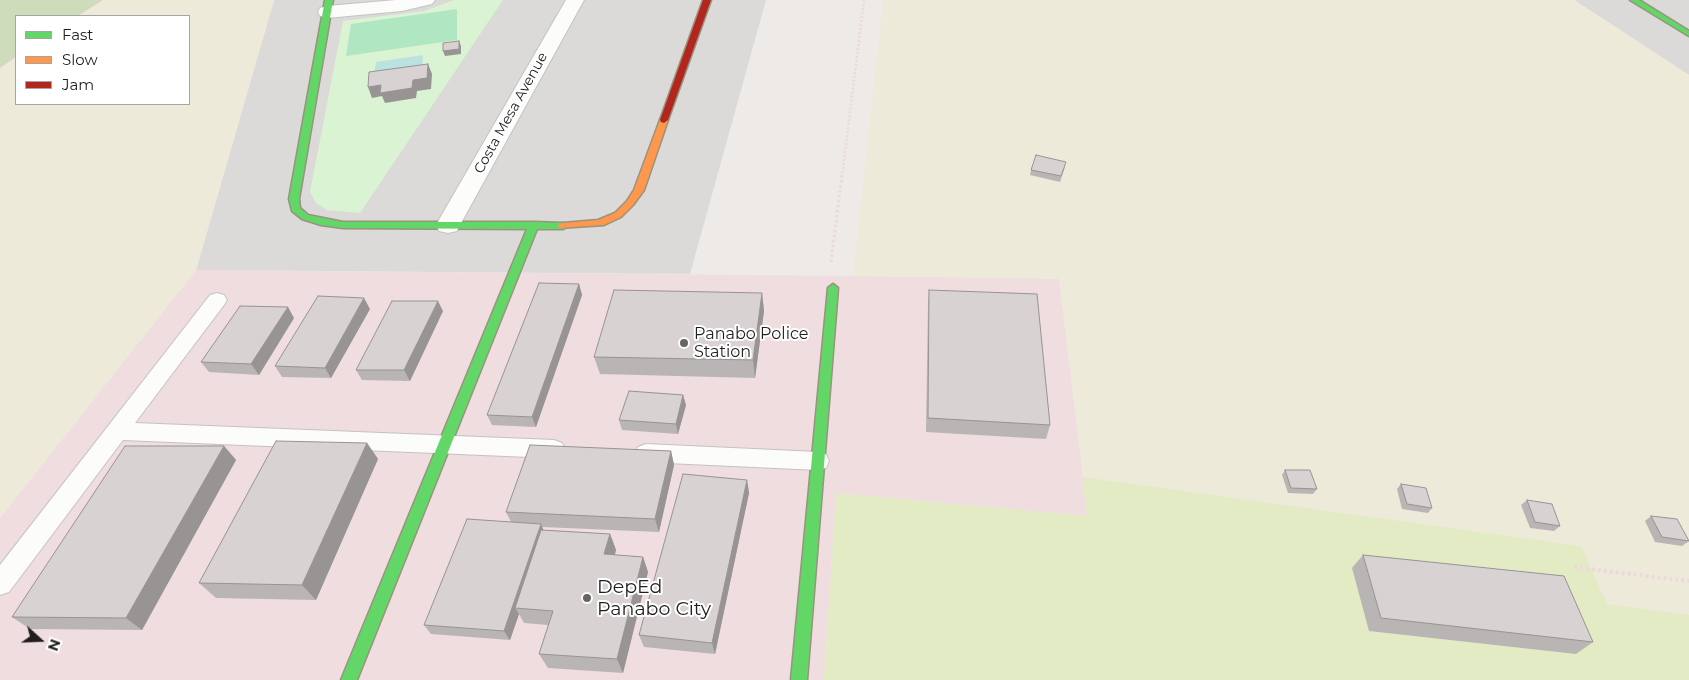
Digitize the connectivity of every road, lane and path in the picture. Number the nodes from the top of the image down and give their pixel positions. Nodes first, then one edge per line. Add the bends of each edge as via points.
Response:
1 (426, 0) edge
2 (574, 0) edge
3 (707, 0) edge
4 (864, 0) edge
5 (1634, 0) edge
6 (328, 6) edge
7 (1689, 34) edge
8 (448, 225) junction
9 (534, 225) junction
10 (833, 288) joint
11 (217, 300) dead end
12 (117, 431) junction
13 (445, 445) junction
14 (572, 450) edge
15 (622, 452) edge
16 (818, 460) junction
17 (1574, 567) dead end
18 (1689, 581) edge
19 (0, 584) edge
20 (349, 680) edge
21 (799, 680) edge

1 - 6 street via 402,5
2 - 8 street, Costa Mesa Avenue
3 - 9 street via 639,190 630,203 618,215 600,222 579,226
4 - 10 path via 830,274
5 - 7 street
6 - 8 street via 294,199 295,209 305,217 343,225
8 - 9 street
9 - 13 street
10 - 16 street
11 - 12 lane
12 - 13 lane
12 - 19 lane
13 - 14 lane
13 - 20 street
15 - 16 lane
16 - 21 street
17 - 18 path

